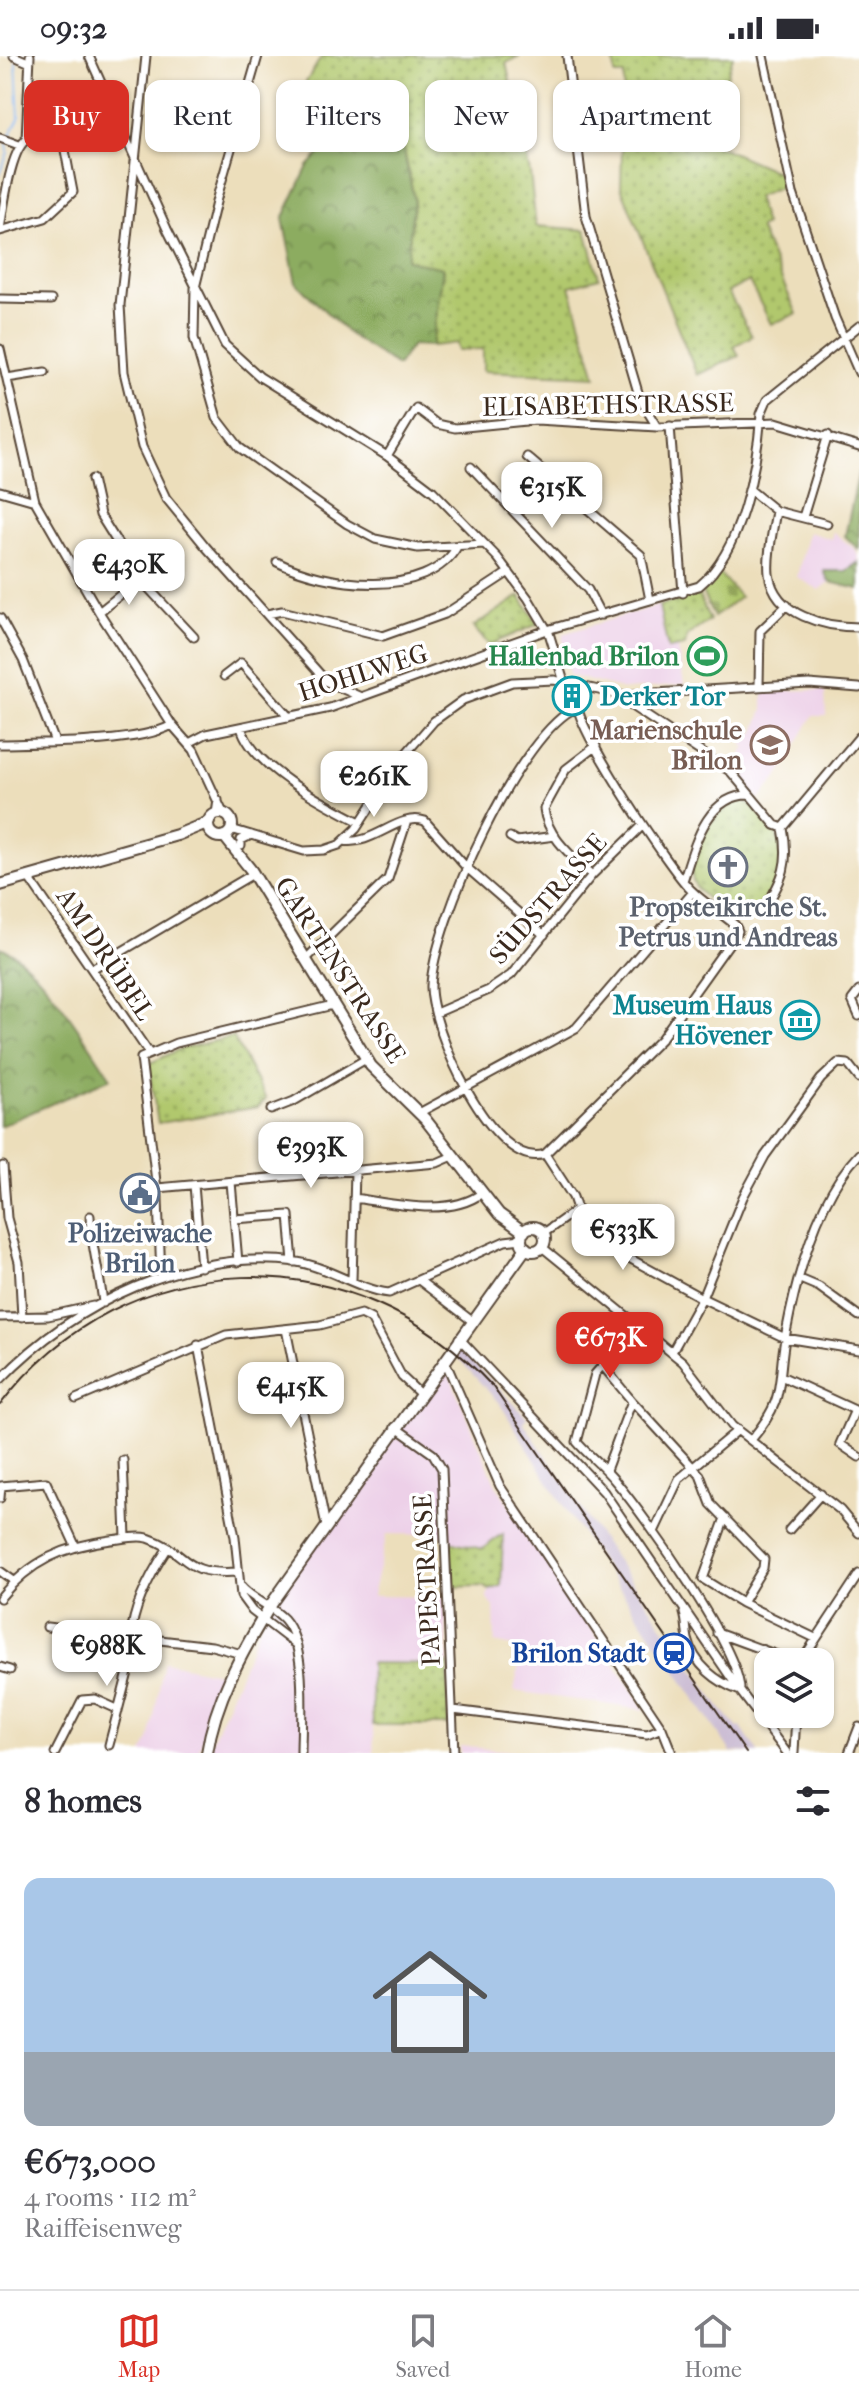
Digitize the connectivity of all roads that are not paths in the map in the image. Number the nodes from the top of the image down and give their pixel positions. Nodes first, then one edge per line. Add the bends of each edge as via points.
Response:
1 (14, 56) edge
2 (89, 56) edge
3 (146, 56) edge
4 (258, 56) edge
5 (567, 56) edge
6 (763, 56) edge
7 (29, 59) edge
8 (0, 138) edge
9 (23, 142) junction
10 (135, 159) junction
11 (0, 226) edge
12 (195, 288) junction
13 (0, 299) edge
14 (51, 300) dead end
15 (859, 326) edge
16 (844, 342) junction
17 (0, 349) edge
18 (45, 372) dead end
19 (859, 373) edge
20 (7, 378) junction
21 (761, 422) junction
22 (670, 426) junction
23 (657, 427) junction
24 (828, 435) junction
25 (859, 447) edge
26 (387, 456) junction
27 (527, 457) dead end
28 (471, 467) dead end
29 (92, 479) dead end
30 (749, 489) junction
31 (0, 491) edge
32 (35, 501) junction
33 (776, 511) junction
34 (803, 517) junction
35 (827, 524) dead end
36 (484, 544) junction
37 (458, 545) junction
38 (277, 562) dead end
39 (509, 572) junction
40 (140, 579) junction
41 (683, 593) junction
42 (650, 600) junction
43 (787, 605) junction
44 (99, 612) junction
45 (267, 614) junction
46 (601, 615) junction
47 (0, 618) edge
48 (859, 627) edge
49 (547, 630) junction
50 (194, 637) dead end
51 (224, 676) dead end
52 (564, 682) junction
53 (759, 686) junction
54 (584, 687) junction
55 (859, 688) edge
56 (615, 695) junction
57 (363, 697) junction
58 (578, 707) junction
59 (289, 717) junction
60 (172, 725) junction
61 (241, 727) junction
62 (859, 737) edge
63 (55, 742) junction
64 (189, 743) junction
65 (0, 744) edge
66 (596, 746) junction
67 (750, 795) junction
68 (216, 817) junction
69 (407, 821) junction
70 (360, 822) junction
71 (643, 825) junction
72 (783, 828) junction
73 (228, 832) junction
74 (211, 834) junction
75 (177, 835) junction
76 (253, 835) junction
77 (555, 836) junction
78 (510, 837) dead end
79 (344, 841) junction
80 (241, 846) junction
81 (466, 867) junction
82 (252, 872) junction
83 (592, 875) junction
84 (29, 878) junction
85 (683, 881) junction
86 (0, 885) edge
87 (693, 892) junction
88 (765, 908) dead end
89 (544, 935) junction
90 (306, 959) junction
91 (92, 969) junction
92 (857, 993) edge
93 (333, 1005) junction
94 (436, 1013) junction
95 (859, 1016) edge
96 (149, 1053) junction
97 (366, 1059) junction
98 (858, 1076) edge
99 (466, 1087) junction
100 (271, 1110) dead end
101 (419, 1113) junction
102 (545, 1154) junction
103 (859, 1154) edge
104 (453, 1156) junction
105 (3, 1166) dead end
106 (355, 1171) junction
107 (231, 1182) junction
108 (194, 1185) junction
109 (157, 1188) junction
110 (2, 1191) edge
111 (482, 1193) junction
112 (354, 1198) junction
113 (576, 1210) junction
114 (90, 1216) dead end
115 (234, 1219) junction
116 (0, 1230) edge
117 (9, 1230) junction
118 (544, 1233) junction
119 (524, 1240) junction
120 (542, 1247) junction
121 (238, 1262) junction
122 (293, 1262) junction
123 (201, 1267) junction
124 (161, 1277) junction
125 (800, 1279) junction
126 (352, 1280) junction
127 (420, 1281) junction
128 (702, 1298) junction
129 (103, 1303) junction
130 (859, 1316) edge
131 (0, 1317) edge
132 (22, 1317) junction
133 (472, 1321) junction
134 (639, 1324) junction
135 (286, 1329) junction
136 (459, 1338) junction
137 (785, 1338) junction
138 (198, 1345) junction
139 (859, 1350) edge
140 (672, 1352) junction
141 (444, 1359) junction
142 (602, 1365) junction
143 (781, 1378) junction
144 (0, 1380) edge
145 (419, 1393) junction
146 (76, 1399) dead end
147 (632, 1401) junction
148 (857, 1411) edge
149 (395, 1427) junction
150 (738, 1430) junction
151 (751, 1440) junction
152 (859, 1457) edge
153 (123, 1460) dead end
154 (693, 1467) junction
155 (606, 1470) junction
156 (821, 1494) junction
157 (0, 1498) edge
158 (725, 1518) junction
159 (326, 1526) junction
160 (789, 1530) dead end
161 (654, 1532) junction
162 (859, 1533) edge
163 (126, 1538) junction
164 (75, 1545) junction
165 (167, 1549) junction
166 (0, 1571) edge
167 (237, 1572) junction
168 (859, 1574) edge
169 (14, 1581) junction
170 (0, 1598) edge
171 (742, 1603) junction
172 (685, 1610) junction
173 (265, 1613) junction
174 (47, 1627) dead end
175 (717, 1633) junction
176 (134, 1638) junction
177 (815, 1638) junction
178 (759, 1648) edge
179 (808, 1648) edge
180 (242, 1654) junction
181 (0, 1667) edge
182 (10, 1670) dead end
183 (738, 1688) junction
184 (117, 1709) junction
185 (453, 1710) junction
186 (859, 1727) edge
187 (662, 1728) junction
188 (795, 1728) edge
189 (109, 1745) dead end
190 (55, 1753) edge
191 (207, 1753) edge
192 (301, 1753) edge
193 (454, 1753) edge
194 (670, 1753) edge
195 (787, 1753) edge
196 (794, 1753) edge
197 (849, 1753) edge

1 - 7 street
2 - 10 street
3 - 10 street
4 - 12 street
5 - 23 street via 586,216 641,403
6 - 16 street via 793,193
7 - 9 street via 30,107
8 - 9 street
9 - 11 street
9 - 11 street via 64,145 73,192 45,218
10 - 12 street
10 - 45 street via 120,305 124,372 142,447 166,498
12 - 26 street via 222,342 238,360
12 - 37 street via 195,347 217,418 230,439 375,539 418,548
13 - 14 street
15 - 16 street
16 - 19 street
16 - 21 street via 772,396
17 - 20 street
18 - 20 street
20 - 32 street
21 - 22 street, ELISABETHSTRASSE
21 - 24 street, ELISABETHSTRASSE
21 - 30 street
22 - 23 street, ELISABETHSTRASSE
22 - 41 street
23 - 26 street, ELISABETHSTRASSE via 536,420 449,427 416,408
24 - 25 street, ELISABETHSTRASSE
24 - 34 street
26 - 36 street via 429,487
27 - 42 street via 641,555
28 - 46 street via 591,593
29 - 40 street via 102,519
30 - 33 street
30 - 41 street via 736,531 716,566 699,586
31 - 32 street
32 - 44 street
33 - 34 street
33 - 43 street via 769,576
34 - 35 street
36 - 37 street
36 - 39 street
37 - 38 street via 441,566 388,582 318,579
39 - 45 street via 441,615 383,636 282,611
39 - 49 street
40 - 44 street
40 - 50 street
41 - 42 street, HOHLWEG
42 - 46 street, HOHLWEG
43 - 48 street via 819,623
43 - 53 street via 759,633
44 - 60 street
45 - 57 street via 330,685
46 - 49 street, HOHLWEG
47 - 63 street
49 - 52 street
49 - 57 street, HOHLWEG
51 - 59 street via 241,663
52 - 54 street
52 - 70 street via 546,679 497,687 444,713 402,758
53 - 55 street via 832,683
53 - 56 street
54 - 56 street
54 - 58 street
56 - 67 street via 713,759
57 - 59 street, HOHLWEG
58 - 66 street
58 - 81 street via 544,733
59 - 61 street, HOHLWEG
60 - 63 street via 157,732
60 - 64 street
61 - 64 street, HOHLWEG
61 - 70 street via 267,764
62 - 72 street
63 - 65 street
64 - 68 street via 218,798
66 - 71 street
66 - 77 street via 566,769 546,802 545,819
67 - 72 street
67 - 85 street via 734,797 714,810
68 - 73 street
68 - 74 street
68 - 75 street
69 - 79 street via 363,841
69 - 81 street via 428,823
69 - 90 street via 388,879
70 - 79 street
71 - 83 street, SÜDSTRASSE
71 - 85 street
72 - 88 street via 784,876
73 - 74 street
73 - 76 street
73 - 80 street, GARTENSTRASSE
73 - 82 street, GARTENSTRASSE
74 - 75 street
75 - 84 street
76 - 79 street via 309,851
76 - 80 street
77 - 78 street via 517,841
77 - 83 street
80 - 82 street, GARTENSTRASSE
81 - 89 street
81 - 94 street via 444,923 431,986
82 - 90 street, GARTENSTRASSE
82 - 91 street
83 - 89 street, SÜDSTRASSE
84 - 86 street
84 - 91 street, AM DRÜBEL
85 - 87 street
87 - 99 street via 582,1023 547,1047
87 - 102 street via 738,929 661,1039
89 - 94 street, SÜDSTRASSE via 500,984
90 - 93 street, GARTENSTRASSE
91 - 96 street, AM DRÜBEL
92 - 95 street via 852,1003
93 - 96 street
93 - 97 street, GARTENSTRASSE
94 - 99 street
96 - 109 street via 140,1060
97 - 100 street
97 - 101 street, GARTENSTRASSE
98 - 128 street via 846,1063 825,1074 765,1156
99 - 101 street
99 - 102 street via 511,1148 529,1156
101 - 104 street, GARTENSTRASSE
102 - 113 street
103 - 125 street via 824,1203
104 - 106 street via 441,1162
104 - 111 street, GARTENSTRASSE
105 - 110 street
106 - 107 street
106 - 112 street
107 - 108 street
107 - 115 street
108 - 109 street
108 - 123 street
109 - 124 street
110 - 117 street
111 - 112 street via 437,1206
111 - 119 street, GARTENSTRASSE
112 - 126 street
113 - 118 street
113 - 128 street via 616,1249
114 - 129 street
115 - 121 street
115 - 122 street via 289,1215
116 - 117 street
117 - 132 street via 19,1262
118 - 119 street via 535,1227
118 - 120 street
119 - 120 street via 533,1251
119 - 127 street via 505,1241
119 - 133 street
120 - 134 street
121 - 122 street
121 - 123 street
122 - 126 street
123 - 124 street
124 - 129 street
125 - 130 street
125 - 137 street
126 - 127 street via 389,1293
127 - 133 street
128 - 137 street
128 - 140 street
129 - 132 street
129 - 144 street via 46,1340
131 - 132 street
133 - 136 street
134 - 140 street
134 - 142 street
135 - 138 street via 239,1332
135 - 145 street via 368,1316 402,1377
135 - 159 street
136 - 141 street
136 - 172 street via 599,1486
137 - 139 street
137 - 143 street
138 - 146 street
138 - 167 street
140 - 150 street
141 - 145 street
141 - 187 street via 500,1486
142 - 147 street
142 - 155 street via 577,1442
143 - 148 street
143 - 151 street via 775,1409
145 - 149 street
147 - 154 street
147 - 155 street
148 - 152 street via 840,1444
149 - 159 street
149 - 185 street, PAPESTRASSE via 441,1466
150 - 151 street
150 - 154 street
151 - 156 street
153 - 163 street
154 - 158 street via 707,1499
154 - 161 street via 677,1482
155 - 161 street
156 - 160 street
156 - 162 street
157 - 164 street via 1,1486 46,1482
158 - 171 street via 765,1564
158 - 171 street via 703,1579
159 - 173 street
161 - 175 street
163 - 164 street
163 - 165 street via 147,1538
164 - 169 street
165 - 167 street via 205,1573
165 - 176 street via 132,1622
166 - 169 street
167 - 173 street via 246,1605
168 - 177 street
169 - 170 street
171 - 177 street
172 - 183 street
172 - 183 street via 695,1652 717,1682
173 - 180 street
173 - 192 street via 295,1644
174 - 176 street
175 - 178 street
175 - 183 street via 736,1670
176 - 180 street
176 - 184 street
177 - 179 street
180 - 191 street via 214,1717
181 - 182 street
183 - 195 street
184 - 189 street
184 - 190 street via 95,1699 82,1700
185 - 187 street via 647,1734
185 - 193 street, PAPESTRASSE
186 - 197 street
187 - 194 street
188 - 196 street

